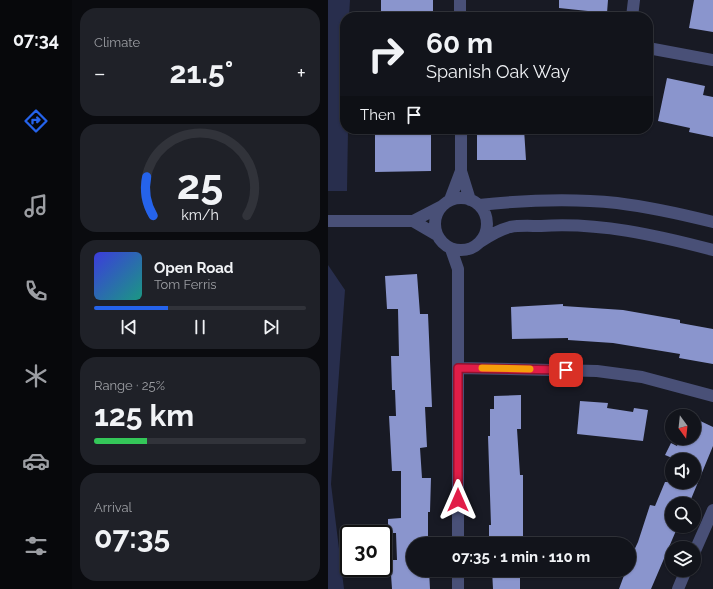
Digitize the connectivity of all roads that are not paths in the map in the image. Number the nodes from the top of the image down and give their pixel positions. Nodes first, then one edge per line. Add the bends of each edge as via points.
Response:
1 (460, 0) edge
2 (634, 0) edge
3 (460, 12) edge
4 (633, 12) edge
5 (653, 49) edge
6 (713, 60) edge
7 (461, 134) edge
8 (461, 171) junction
9 (475, 202) junction
10 (446, 203) junction
11 (328, 221) edge
12 (413, 221) junction
13 (713, 222) edge
14 (436, 235) junction
15 (476, 245) junction
16 (451, 249) junction
17 (713, 250) edge
18 (458, 269) junction
19 (458, 368) junction
20 (713, 396) edge
21 (713, 510) edge
22 (458, 537) edge
23 (699, 541) edge
24 (458, 577) edge
25 (683, 577) edge
26 (458, 589) edge
27 (678, 589) edge

1 - 3 street
2 - 4 street
5 - 6 street
7 - 8 street
8 - 9 street
8 - 10 street
9 - 10 street via 460,198
9 - 13 street via 562,200 616,203 663,210
9 - 15 street via 485,214 487,224 486,234
10 - 12 street
10 - 14 street via 436,215
11 - 12 street
12 - 14 street
14 - 16 street
15 - 16 street via 462,251
15 - 17 street via 494,233 510,227 559,225 614,228
15 - 18 street
16 - 18 street
18 - 19 street
19 - 20 street via 597,370 642,377
19 - 22 street
21 - 23 street
24 - 26 street
25 - 27 street

